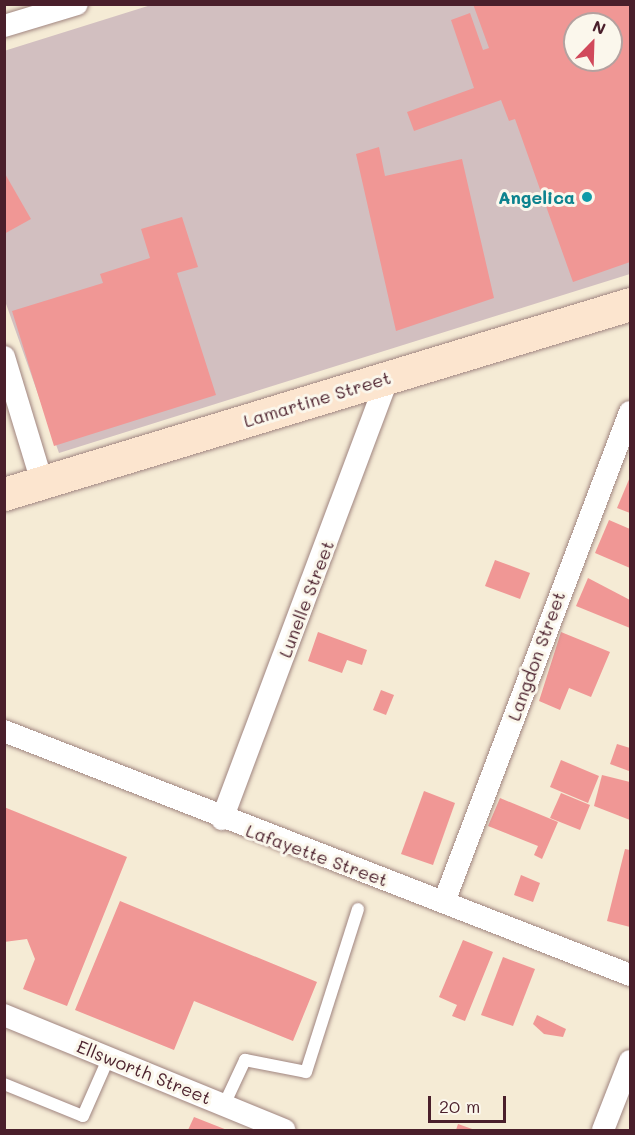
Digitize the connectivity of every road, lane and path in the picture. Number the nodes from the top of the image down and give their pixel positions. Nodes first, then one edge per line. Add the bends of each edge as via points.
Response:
1 (77, 4) edge
2 (4, 26) edge
3 (630, 304) edge
4 (4, 357) edge
5 (388, 377) junction
6 (630, 412) edge
7 (42, 482) junction
8 (4, 494) edge
9 (4, 731) edge
10 (222, 819) junction
11 (444, 902) junction
12 (358, 909) dead end
13 (630, 975) edge
14 (4, 1015) edge
15 (109, 1057) junction
16 (630, 1061) edge
17 (4, 1084) edge
18 (224, 1105) junction
19 (284, 1131) edge
20 (603, 1131) edge

1 - 2 street
3 - 5 street, Lamartine Street
4 - 7 street
5 - 7 street, Lamartine Street
5 - 10 street, Lunelle Street
6 - 11 street, Langdon Street
7 - 8 street, Lamartine Street
9 - 10 street, Lafayette Street
10 - 11 street, Lafayette Street
11 - 13 street, Lafayette Street
12 - 18 lane via 306,1072 245,1060
14 - 15 street, Ellsworth Street
15 - 17 lane via 83,1116
15 - 18 street, Ellsworth Street
16 - 20 street
18 - 19 street, Ellsworth Street

